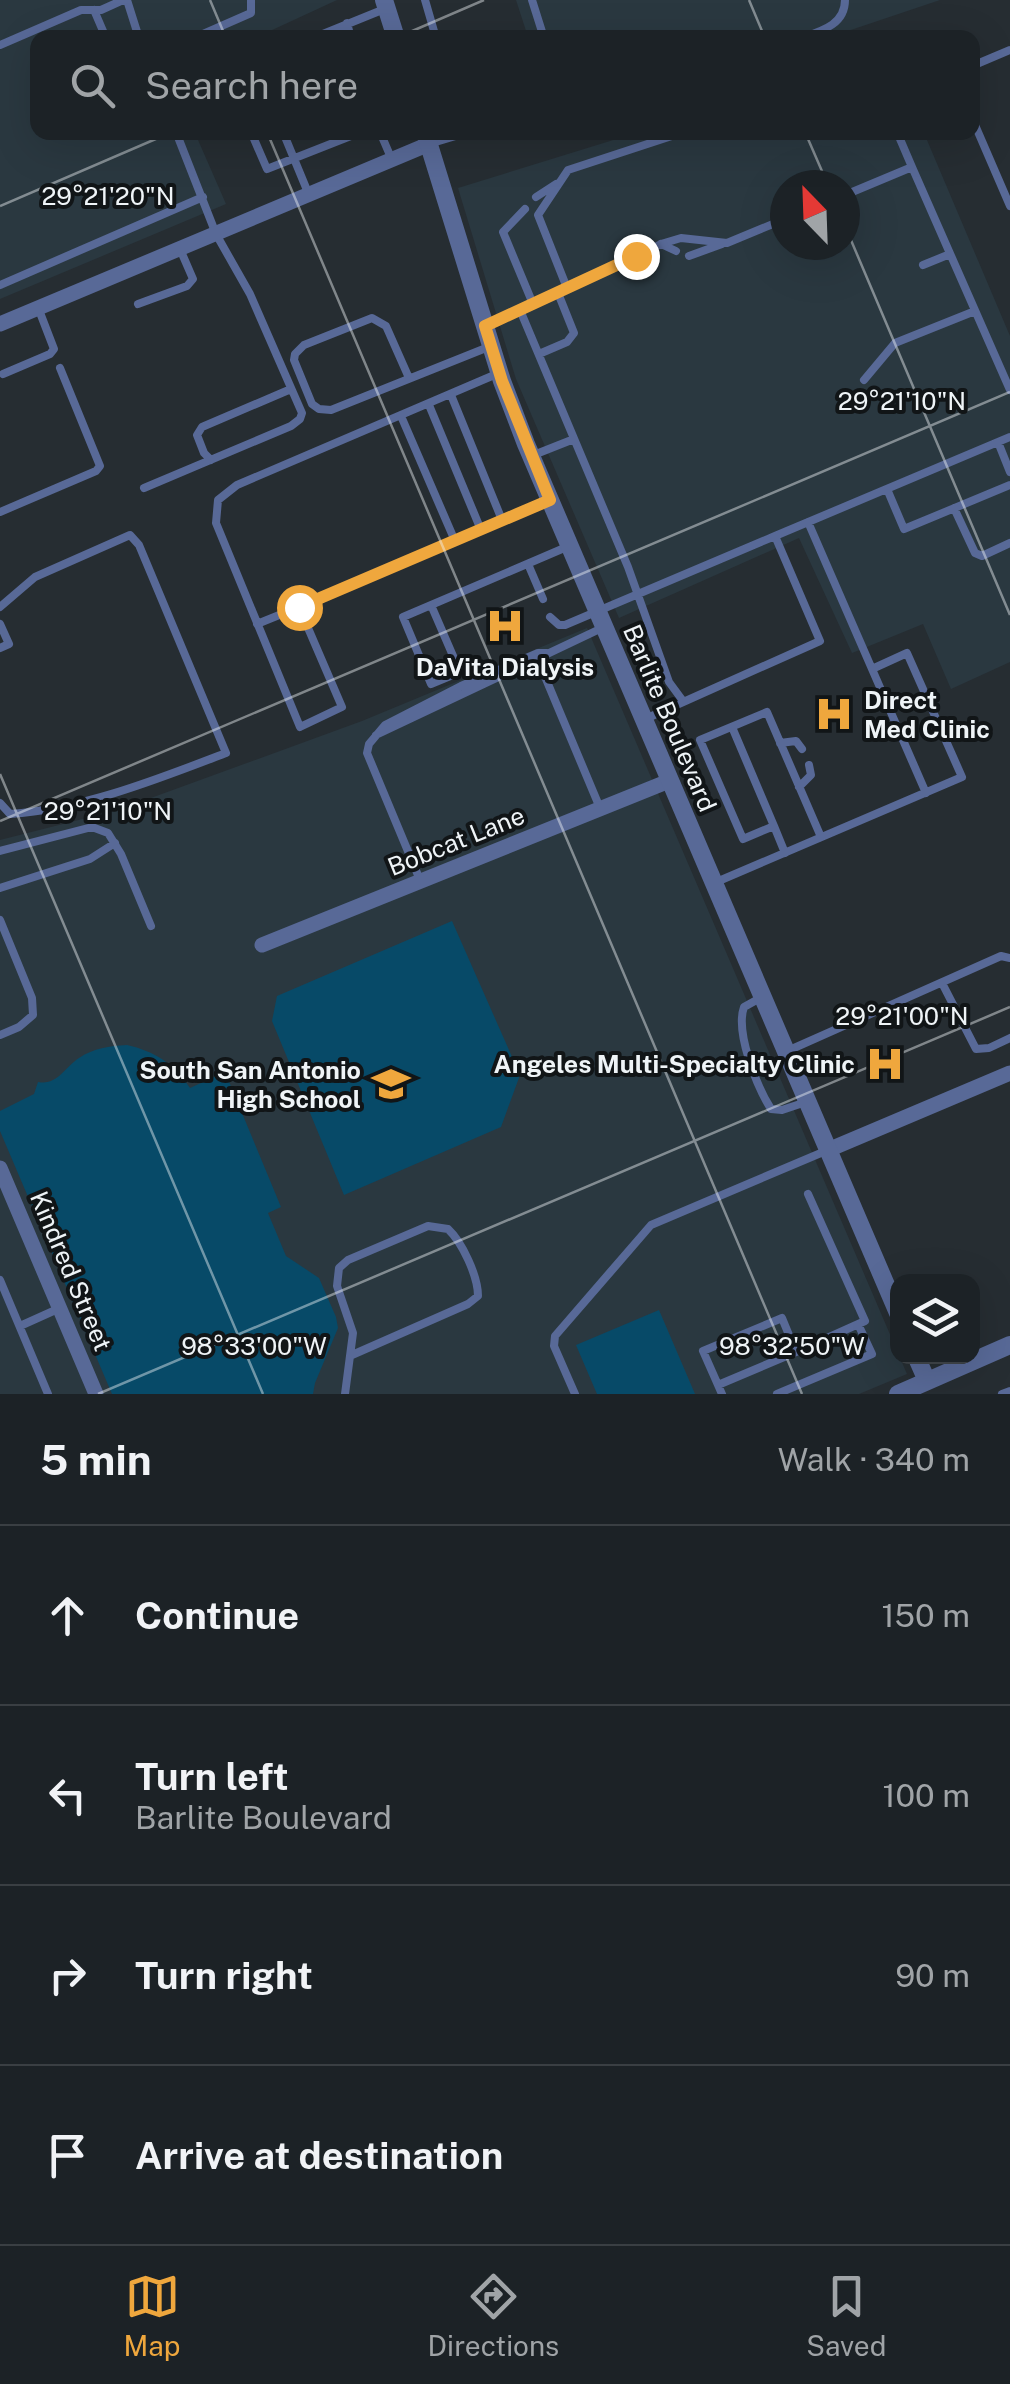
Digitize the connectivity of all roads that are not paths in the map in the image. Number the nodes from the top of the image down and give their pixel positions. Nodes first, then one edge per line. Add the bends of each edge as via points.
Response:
1 (125, 0) edge
2 (250, 0) edge
3 (425, 0) edge
4 (532, 0) edge
5 (845, 0) edge
6 (385, 4) edge
7 (94, 10) junction
8 (347, 23) junction
9 (33, 30) edge
10 (103, 30) edge
11 (135, 30) edge
12 (212, 30) edge
13 (331, 30) edge
14 (349, 30) edge
15 (393, 30) edge
16 (434, 30) edge
17 (541, 30) edge
18 (820, 30) edge
19 (30, 31) edge
20 (0, 44) edge
21 (1010, 50) edge
22 (980, 63) edge
23 (980, 137) edge
24 (179, 140) edge
25 (254, 140) edge
26 (286, 140) edge
27 (341, 140) edge
28 (383, 140) edge
29 (424, 140) edge
30 (428, 140) edge
31 (660, 140) edge
32 (900, 140) edge
33 (294, 159) junction
34 (392, 160) junction
35 (912, 168) junction
36 (560, 182) junction
37 (860, 189) edge
38 (309, 194) junction
39 (202, 197) junction
40 (536, 198) dead end
41 (1010, 206) edge
42 (525, 209) dead end
43 (770, 225) edge
44 (216, 234) junction
45 (727, 242) junction
46 (661, 244) junction
47 (180, 249) junction
48 (676, 252) dead end
49 (950, 254) junction
50 (689, 256) dead end
51 (923, 265) dead end
52 (0, 285) edge
53 (562, 290) junction
54 (138, 304) dead end
55 (533, 304) junction
56 (39, 308) junction
57 (520, 310) junction
58 (975, 311) junction
59 (0, 324) edge
60 (485, 326) junction
61 (491, 346) junction
62 (539, 354) junction
63 (60, 368) dead end
64 (499, 373) junction
65 (3, 374) dead end
66 (409, 378) junction
67 (864, 380) dead end
68 (291, 389) junction
69 (1010, 390) edge
70 (450, 395) junction
71 (429, 405) junction
72 (401, 416) junction
73 (1010, 437) edge
74 (574, 438) junction
75 (998, 442) junction
76 (531, 456) junction
77 (211, 460) junction
78 (1010, 472) edge
79 (1010, 485) edge
80 (144, 488) dead end
81 (887, 489) junction
82 (550, 500) junction
83 (954, 508) junction
84 (0, 512) edge
85 (502, 520) junction
86 (808, 522) junction
87 (481, 530) junction
88 (774, 536) junction
89 (455, 540) junction
90 (1010, 543) edge
91 (569, 546) junction
92 (528, 564) junction
93 (636, 595) junction
94 (542, 599) dead end
95 (432, 604) junction
96 (0, 607) edge
97 (299, 607) junction
98 (550, 618) dead end
99 (601, 620) junction
100 (0, 624) edge
101 (257, 624) junction
102 (0, 648) edge
103 (547, 653) junction
104 (538, 660) junction
105 (872, 670) junction
106 (683, 702) junction
107 (643, 720) junction
108 (732, 726) junction
109 (376, 735) junction
110 (780, 743) junction
111 (802, 749) dead end
112 (808, 766) dead end
113 (669, 781) junction
114 (799, 786) junction
115 (926, 792) junction
116 (0, 804) edge
117 (600, 808) junction
118 (774, 826) junction
119 (821, 837) junction
120 (114, 843) junction
121 (0, 851) edge
122 (785, 852) junction
123 (422, 883) junction
124 (714, 883) junction
125 (0, 888) edge
126 (0, 922) edge
127 (151, 926) dead end
128 (262, 945) dead end
129 (1010, 958) edge
130 (942, 983) junction
131 (762, 997) junction
132 (0, 1036) edge
133 (1010, 1038) edge
134 (785, 1052) junction
135 (1010, 1073) edge
136 (807, 1102) junction
137 (828, 1150) junction
138 (0, 1168) edge
139 (808, 1194) dead end
140 (0, 1280) edge
141 (890, 1294) edge
142 (60, 1308) junction
143 (858, 1324) junction
144 (20, 1326) junction
145 (1010, 1345) edge
146 (796, 1352) junction
147 (352, 1355) junction
148 (919, 1364) edge
149 (926, 1381) junction
150 (720, 1390) edge
151 (1010, 1390) edge
152 (48, 1394) edge
153 (96, 1394) edge
154 (345, 1394) edge
155 (575, 1394) edge
156 (777, 1394) edge
157 (898, 1394) edge
158 (1002, 1394) edge

1 - 7 lane
1 - 11 lane
2 - 12 lane via 251,13
3 - 16 lane
4 - 17 lane
5 - 18 lane via 836,23
6 - 8 lane
6 - 15 street
7 - 9 lane
7 - 10 lane
8 - 13 lane
8 - 14 lane
19 - 20 lane
21 - 22 lane
23 - 41 lane
24 - 39 lane
25 - 33 lane via 266,170
26 - 33 lane
27 - 33 lane
28 - 34 lane
29 - 34 street
30 - 60 street, Barlite Boulevard
31 - 36 lane via 568,170
32 - 35 lane
33 - 38 lane
34 - 38 street
35 - 37 lane
35 - 49 lane
36 - 40 lane
36 - 53 lane via 538,215
38 - 44 street
39 - 44 lane
39 - 52 lane
42 - 55 lane via 503,232
43 - 45 lane
44 - 47 street
44 - 68 lane
45 - 46 lane via 681,238
45 - 50 lane
46 - 48 lane
46 - 53 lane
47 - 54 lane via 193,279
47 - 56 street
49 - 51 lane
49 - 58 lane
53 - 55 lane
53 - 62 lane via 574,333
55 - 57 lane
56 - 59 street
56 - 65 lane via 54,349
57 - 60 lane
57 - 62 lane
58 - 67 lane via 895,343
58 - 69 lane
60 - 61 street, Barlite Boulevard
61 - 64 street, Barlite Boulevard
61 - 66 lane
62 - 74 lane
63 - 84 lane via 100,466
64 - 70 lane
64 - 76 street, Barlite Boulevard
66 - 66 lane via 325,410 312,404 295,354 372,318 386,326
68 - 77 lane via 300,419
68 - 77 lane via 202,426 197,435
70 - 71 lane
70 - 85 lane
71 - 72 lane
71 - 87 lane
72 - 89 lane
72 - 101 lane via 237,485 218,500 216,523
73 - 75 lane
74 - 76 lane
74 - 93 lane
75 - 78 lane
75 - 81 lane
76 - 82 street, Barlite Boulevard
77 - 80 lane
79 - 83 lane
81 - 83 lane via 904,529
81 - 86 lane
82 - 85 lane
82 - 91 street, Barlite Boulevard
83 - 90 lane via 975,554
85 - 87 lane
86 - 88 lane
86 - 105 lane
87 - 89 lane
88 - 93 lane
88 - 106 lane via 820,641
89 - 97 lane
91 - 92 lane
91 - 99 street, Barlite Boulevard
92 - 94 lane
92 - 95 lane
93 - 99 lane
93 - 106 lane via 668,682
95 - 95 lane via 403,617 432,684 460,672
96 - 116 lane via 34,577 130,536 226,753 30,813 10,814
97 - 101 lane
97 - 101 lane via 342,707 300,726
98 - 99 lane via 559,625
99 - 103 lane
99 - 107 street, Barlite Boulevard
100 - 102 lane via 9,644
103 - 104 lane
103 - 109 lane via 461,686
104 - 109 lane
104 - 117 lane
105 - 115 lane
105 - 115 lane via 908,653 962,777
106 - 107 lane
107 - 113 street, Barlite Boulevard
108 - 110 lane via 766,712
108 - 118 lane
108 - 118 lane via 700,740 743,839
109 - 123 lane via 367,753
110 - 111 lane via 796,741
110 - 114 lane
112 - 114 lane via 811,775
113 - 117 street, Bobcat Lane
113 - 124 street, Barlite Boulevard
114 - 119 lane
115 - 119 lane
117 - 123 street, Bobcat Lane
118 - 122 lane
119 - 122 lane
120 - 121 lane via 92,828
120 - 125 lane via 90,859
120 - 127 lane
122 - 124 lane
123 - 128 street, Bobcat Lane
124 - 131 street, Barlite Boulevard
126 - 132 lane via 32,998 32,1015
129 - 130 lane
130 - 133 lane via 976,1048
130 - 134 lane
131 - 134 street, Barlite Boulevard
131 - 136 lane via 744,1007 740,1018 757,1084 771,1110
134 - 136 street, Barlite Boulevard
135 - 137 street
136 - 137 street, Barlite Boulevard
137 - 141 street, Barlite Boulevard
137 - 155 lane via 651,1226 555,1336
138 - 142 street, Kindred Street
139 - 143 lane via 865,1321
140 - 144 lane
142 - 144 lane
142 - 153 street, Kindred Street
143 - 146 lane
143 - 156 lane via 872,1354
144 - 152 lane
145 - 149 street
146 - 150 lane
146 - 150 lane via 782,1318 703,1351
147 - 147 lane via 340,1268 428,1226 448,1228 478,1296
147 - 154 lane
148 - 149 street
149 - 157 street
151 - 158 lane

